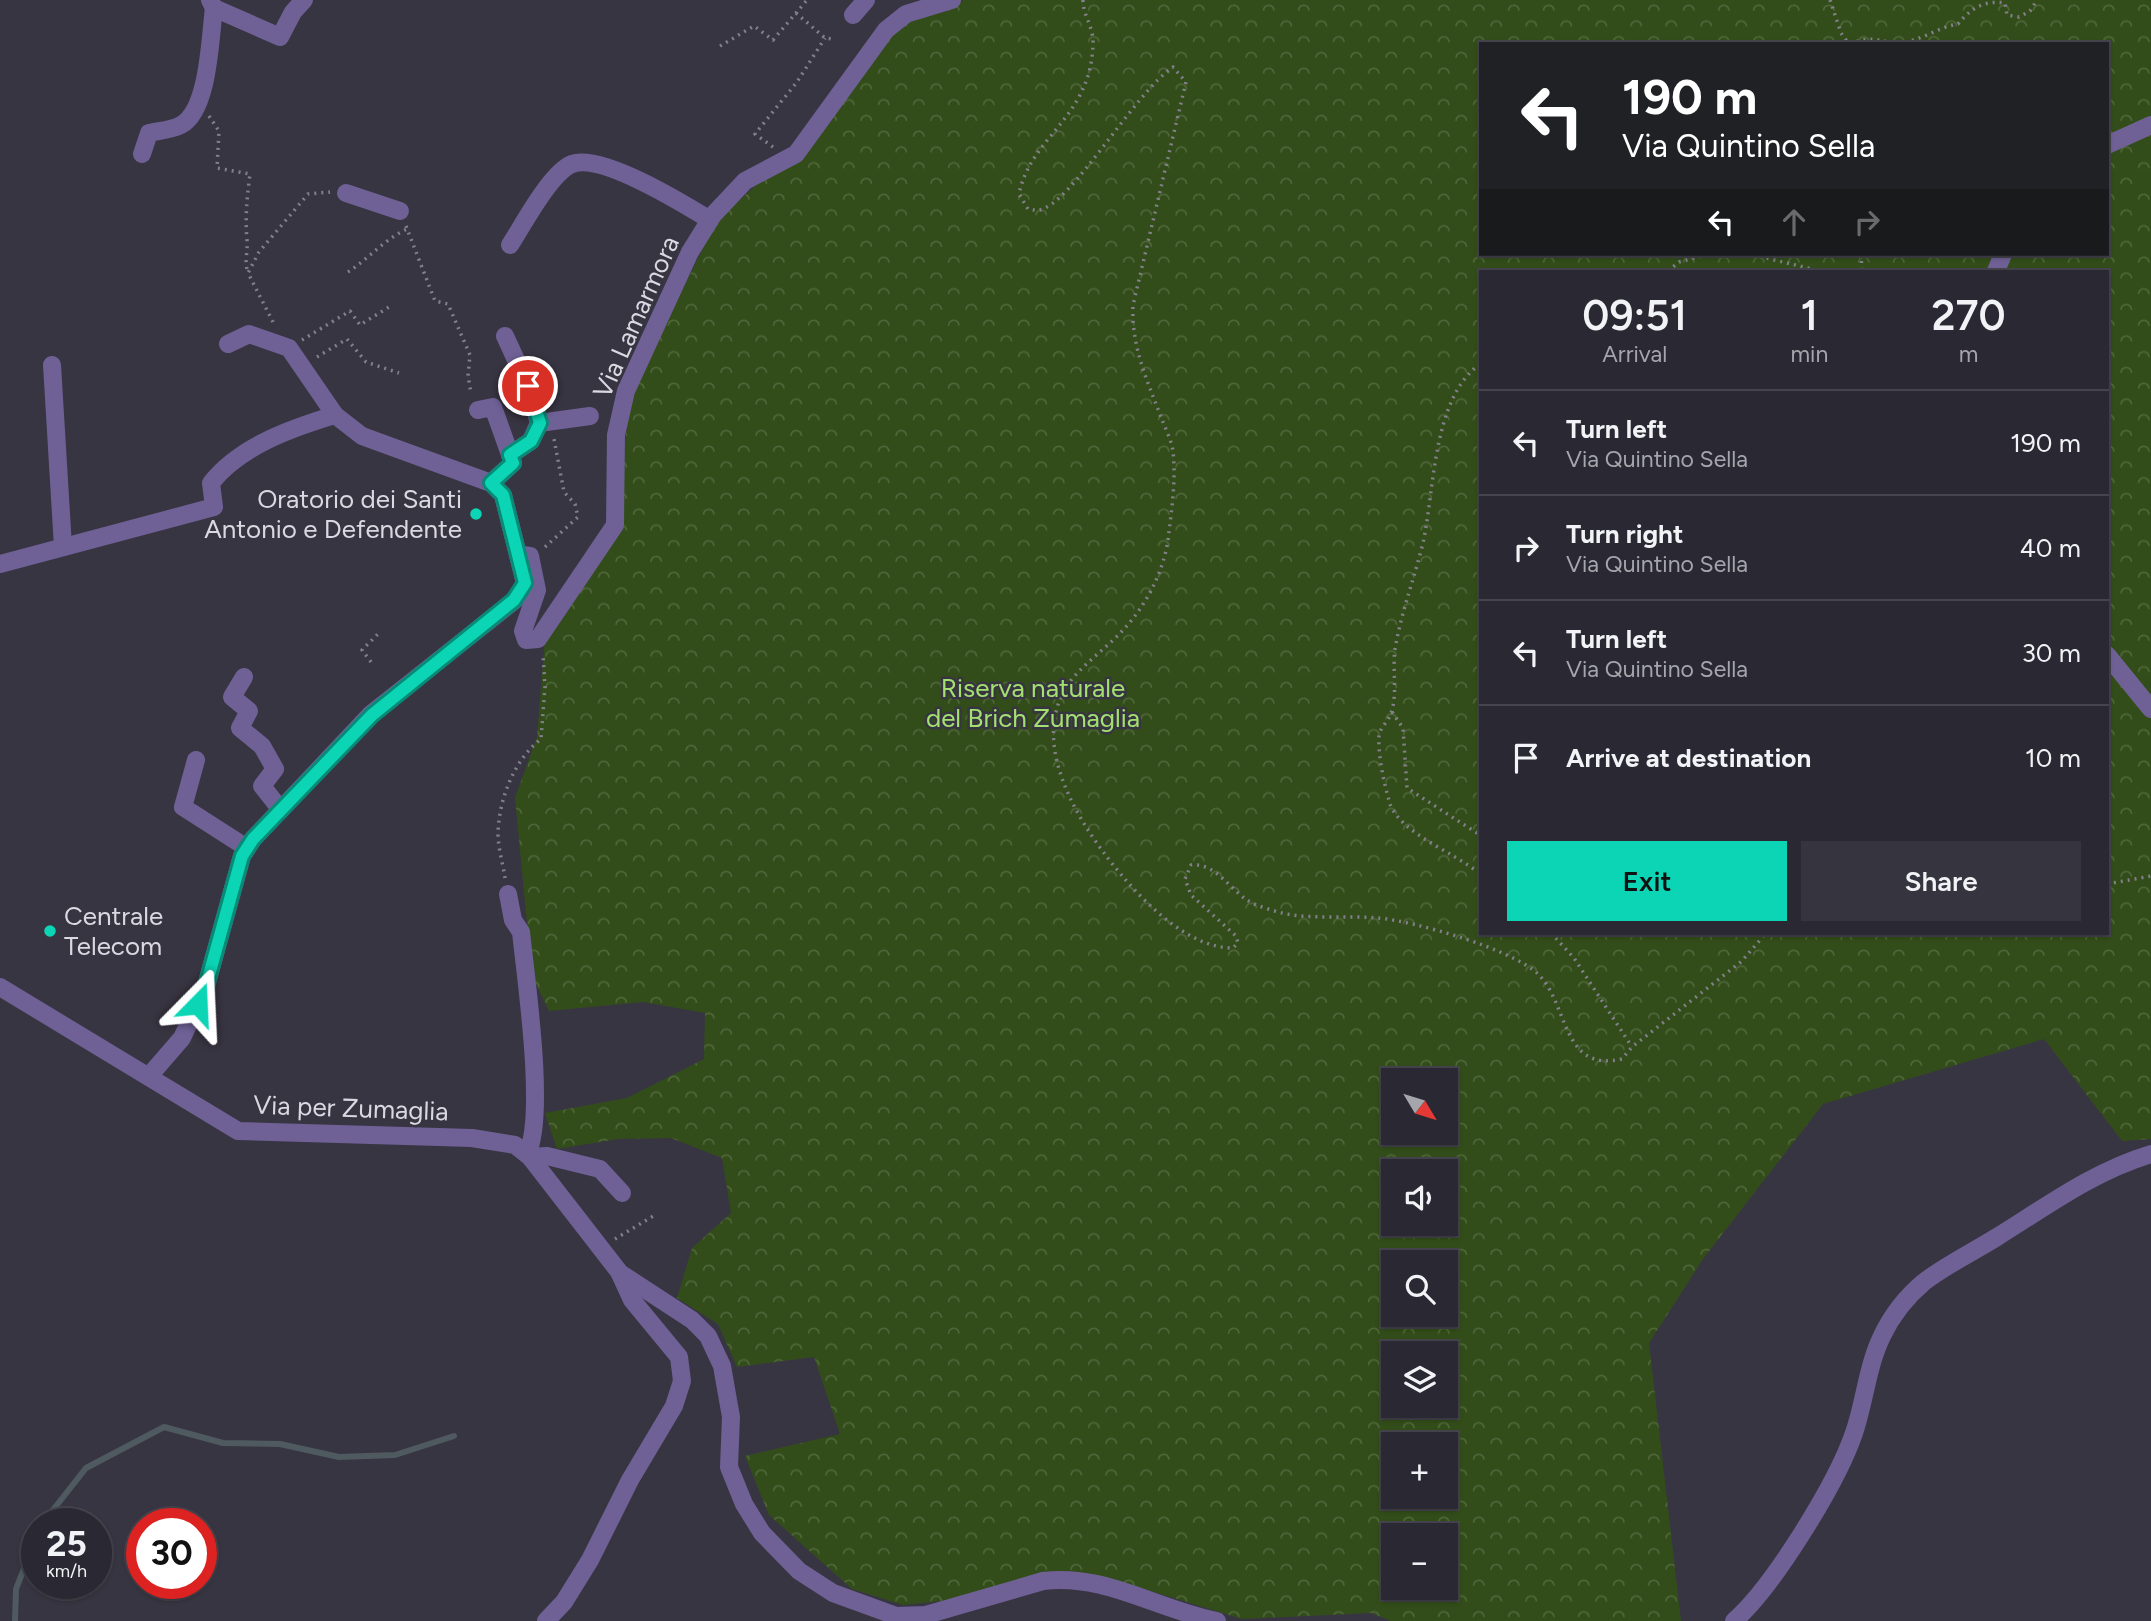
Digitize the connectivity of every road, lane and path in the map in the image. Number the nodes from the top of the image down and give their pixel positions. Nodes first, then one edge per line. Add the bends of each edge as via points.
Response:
1 (304, 0) edge
2 (807, 0) edge
3 (866, 0) edge
4 (952, 0) edge
5 (1083, 0) edge
6 (1830, 0) edge
7 (2037, 0) edge
8 (212, 4) edge
9 (796, 13) junction
10 (853, 15) dead end
11 (825, 38) junction
12 (832, 39) dead end
13 (1848, 42) edge
14 (1855, 42) edge
15 (1894, 42) edge
16 (1894, 42) edge
17 (720, 46) dead end
18 (197, 105) junction
19 (2151, 125) edge
20 (2109, 144) edge
21 (142, 154) dead end
22 (789, 159) junction
23 (346, 193) joint
24 (400, 211) dead end
25 (710, 220) junction
26 (510, 245) dead end
27 (1702, 256) edge
28 (1758, 256) edge
29 (1669, 270) edge
30 (1816, 270) edge
31 (348, 272) dead end
32 (248, 273) junction
33 (389, 307) dead end
34 (505, 336) dead end
35 (228, 344) dead end
36 (289, 348) junction
37 (52, 365) dead end
38 (1479, 365) edge
39 (300, 367) junction
40 (399, 373) dead end
41 (478, 411) joint
42 (335, 415) junction
43 (590, 416) dead end
44 (540, 423) junction
45 (510, 455) junction
46 (556, 458) dead end
47 (491, 483) junction
48 (63, 547) junction
49 (525, 556) junction
50 (0, 564) edge
51 (379, 633) dead end
52 (538, 639) junction
53 (2109, 657) edge
54 (371, 662) dead end
55 (244, 677) dead end
56 (2151, 709) edge
57 (1392, 712) junction
58 (196, 760) dead end
59 (281, 810) junction
60 (1479, 834) edge
61 (247, 848) junction
62 (1479, 873) edge
63 (2151, 876) edge
64 (2109, 884) edge
65 (508, 894) joint
66 (1554, 935) edge
67 (1764, 935) edge
68 (0, 987) edge
69 (1632, 1047) junction
70 (150, 1075) junction
71 (2151, 1154) edge
72 (528, 1156) junction
73 (622, 1193) dead end
74 (655, 1214) dead end
75 (600, 1250) junction
76 (618, 1271) junction
77 (547, 1621) edge
78 (1217, 1621) edge
79 (1734, 1621) edge

1 - 8 street via 280,37
2 - 9 path
3 - 10 street
4 - 22 street, Via Lamarmora via 906,15 886,30 817,128
5 - 69 path via 1093,42 1089,68 1081,98 1023,173 1019,194 1028,209 1039,211 1053,204 1157,78 1173,68 1186,82 1133,305 1132,331 1173,451 1169,536 1153,588 1136,617 1072,679 1060,696 1054,719 1055,758 1088,832 1143,900 1181,929 1219,948 1233,948 1238,943 1236,936 1191,895 1185,879 1191,865 1212,869 1250,902 1282,913 1377,918 1492,949 1539,975 1579,1051 1609,1062 1622,1059
6 - 13 path
7 - 16 path via 2019,18 2007,15 2005,3 1989,0 1958,24 1919,39
8 - 18 street via 204,85
9 - 11 path
9 - 17 path via 773,40 754,26
11 - 12 path
11 - 22 path via 755,134
14 - 15 path via 1866,37
18 - 21 street via 181,125 149,133
18 - 32 path via 217,125 217,169 250,174 245,207
19 - 20 street
22 - 25 street, Via Lamarmora via 746,181
23 - 24 street
23 - 32 path via 308,194 259,252
25 - 26 street via 622,174 580,163 558,176
25 - 52 street, Via Lamarmora via 690,252 626,391 616,435 615,525
27 - 29 path via 1679,262
28 - 30 path
31 - 41 path via 407,229 435,301 448,304 470,355 468,376
32 - 36 path
33 - 36 path via 360,324 350,311
34 - 44 street
35 - 36 street via 249,334
36 - 39 street
37 - 48 street
38 - 57 path via 1455,397 1441,436 1422,546 1406,594 1395,652
39 - 40 path via 347,339 366,362
39 - 42 street
41 - 45 street via 493,407
42 - 47 street via 362,436
42 - 48 street via 291,428 223,468 211,482 214,507
43 - 44 street
44 - 45 street via 531,441
45 - 47 street via 513,463
46 - 49 path via 564,492 575,504 578,517 553,542
47 - 49 street via 503,495
48 - 50 street
49 - 52 street via 537,590 523,631 526,640
49 - 59 street via 525,583 514,600 372,715
51 - 54 path via 362,650
52 - 65 path via 545,687 541,739 528,750 508,784 498,833
53 - 56 street
55 - 59 street via 232,697 249,711 240,728 262,746 275,769 262,786
57 - 60 path via 1403,728 1407,788
57 - 62 path via 1379,733 1380,758 1399,821
58 - 61 street via 183,807
59 - 61 street
61 - 70 street via 206,986 182,1038
63 - 64 path
65 - 72 street via 513,920 521,932 531,1024 534,1106
66 - 69 path
67 - 69 path via 1742,961
68 - 70 street, Via per Zumaglia
70 - 72 street, Via per Zumaglia via 238,1131 472,1138 515,1145
71 - 79 street via 2096,1175 1925,1282 1899,1306 1877,1347 1854,1434 1835,1475 1752,1606
72 - 73 street, Via per Zumaglia via 547,1156 600,1170
72 - 75 street
74 - 75 path
75 - 76 street
76 - 77 street via 632,1300 679,1357 682,1381 674,1406 590,1560
76 - 78 street via 692,1320 708,1336 722,1366 731,1417 729,1467 744,1504 762,1533 799,1571 833,1593 896,1616 926,1615 1062,1579 1118,1588

